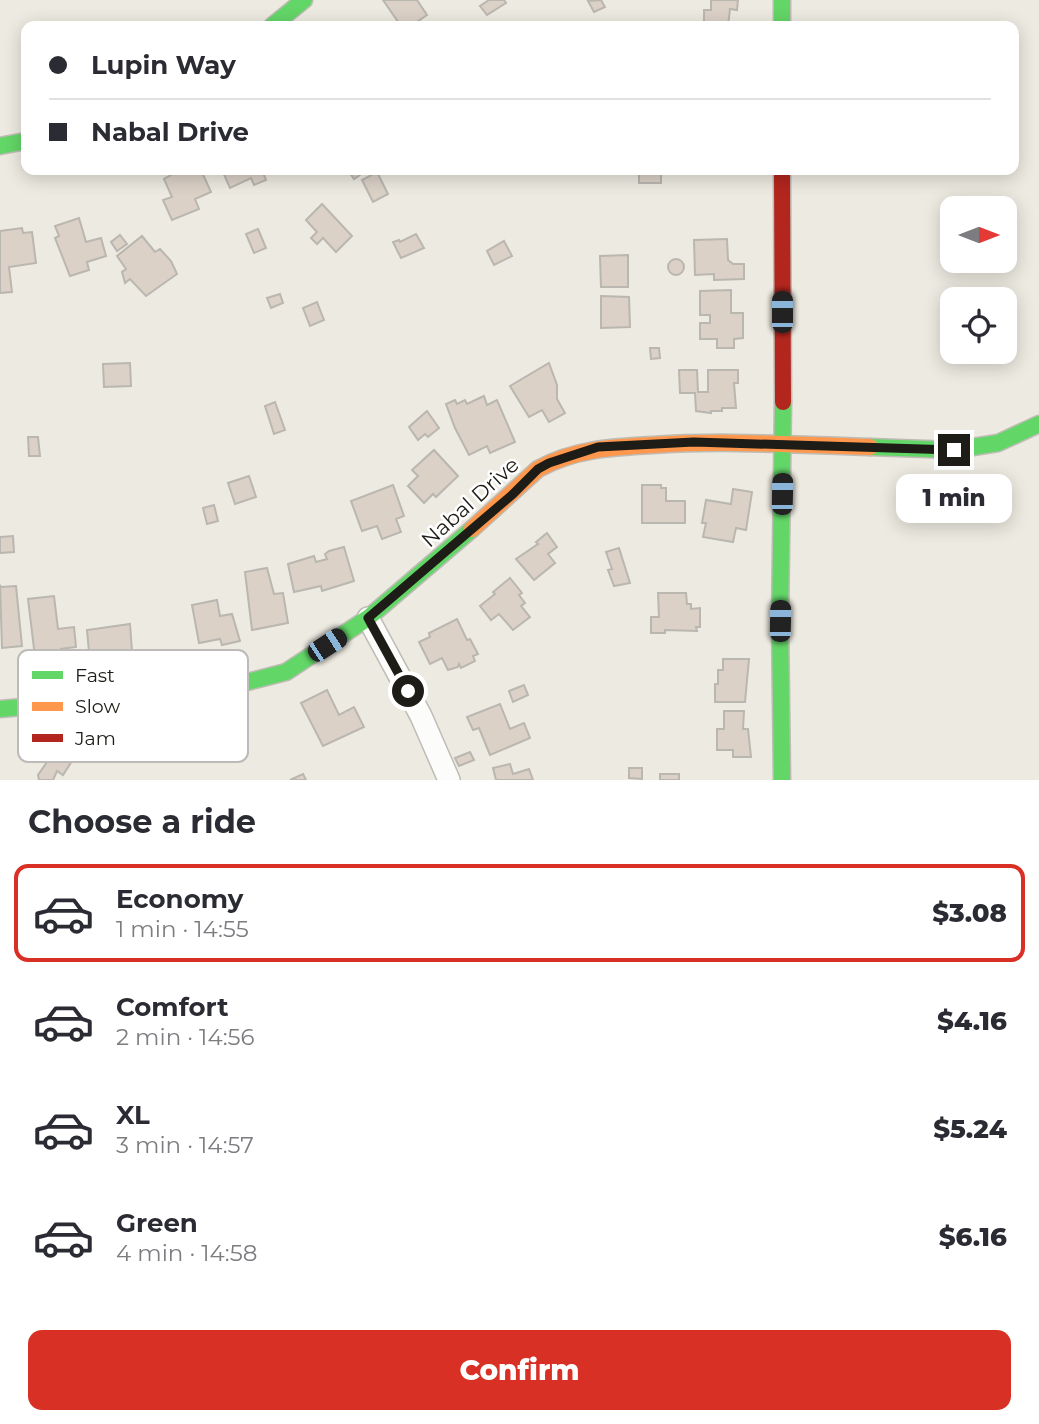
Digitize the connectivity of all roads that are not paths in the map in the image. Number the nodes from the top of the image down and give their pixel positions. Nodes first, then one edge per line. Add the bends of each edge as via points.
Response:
1 (304, 0) edge
2 (782, 0) edge
3 (278, 21) edge
4 (782, 21) edge
5 (21, 142) edge
6 (0, 146) edge
7 (782, 175) edge
8 (1039, 424) edge
9 (783, 444) junction
10 (368, 618) junction
11 (248, 682) edge
12 (18, 707) edge
13 (0, 709) edge
14 (449, 780) edge
15 (782, 780) edge

1 - 3 street
2 - 4 street
5 - 6 street
7 - 9 street
8 - 9 street, Nabal Drive via 998,443 954,450
9 - 10 street, Nabal Drive via 598,447 549,463
9 - 15 street
10 - 11 street, Nabal Drive via 286,672
10 - 14 street via 421,716
12 - 13 street, Nabal Drive

